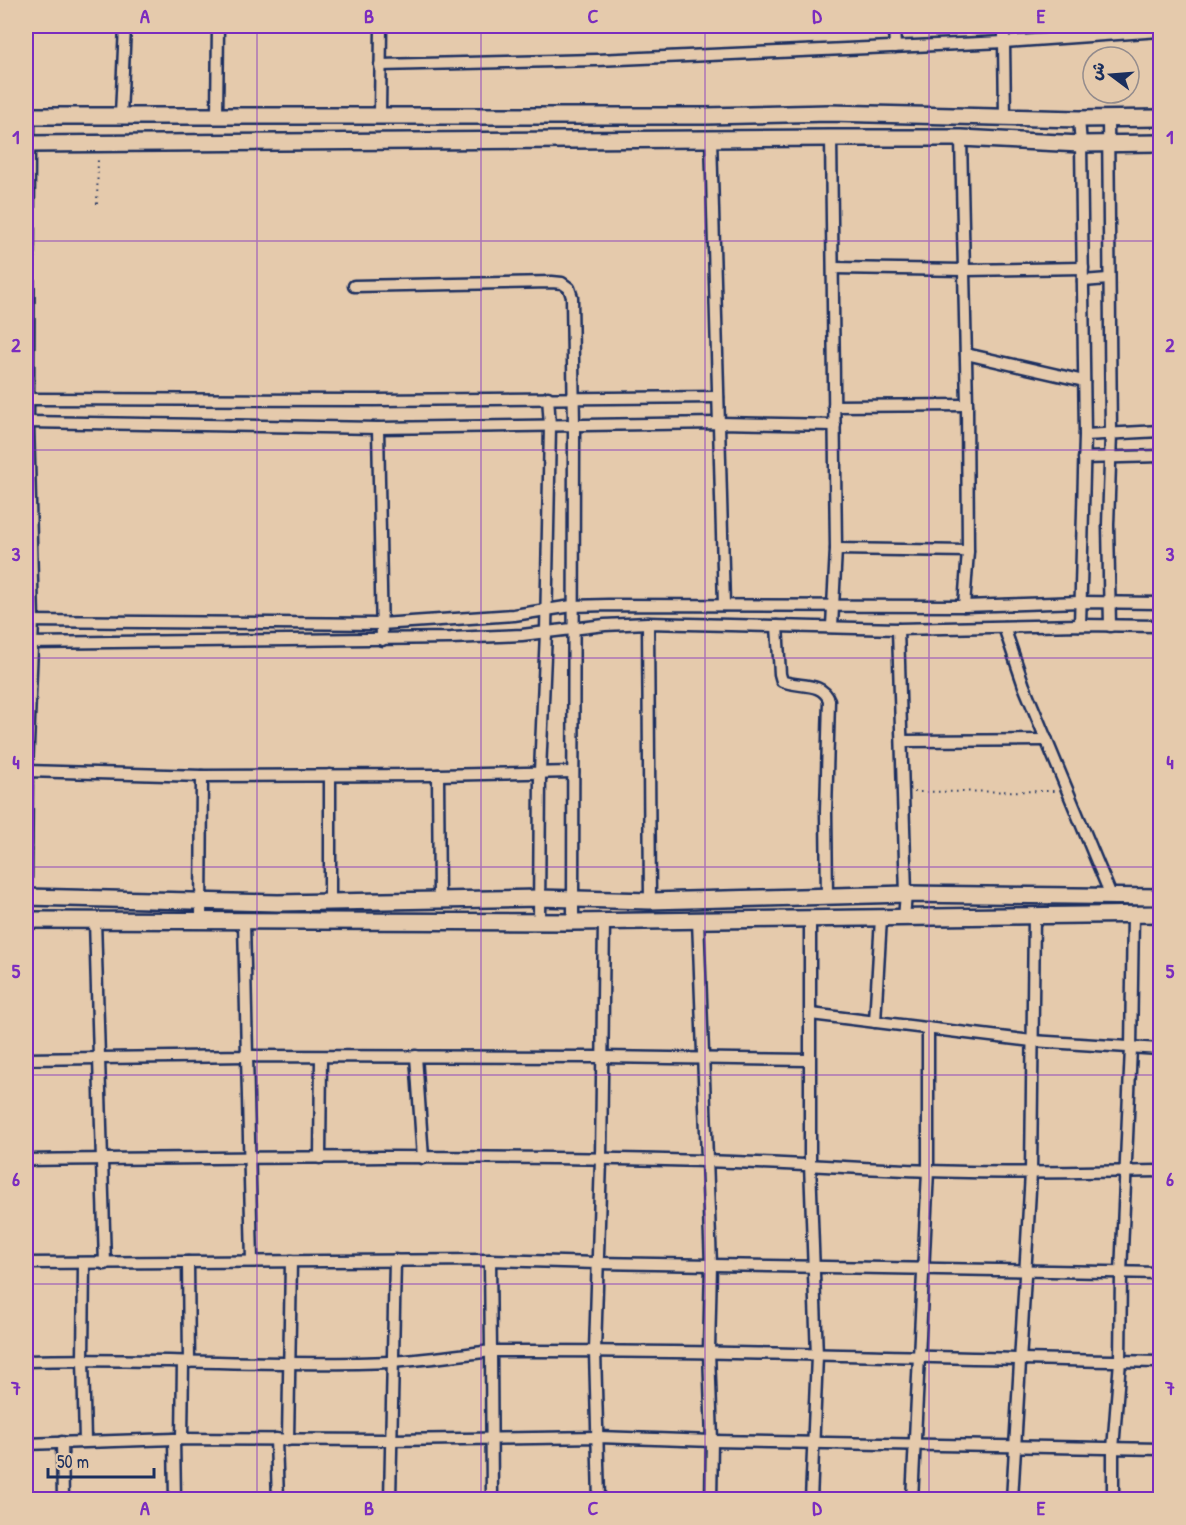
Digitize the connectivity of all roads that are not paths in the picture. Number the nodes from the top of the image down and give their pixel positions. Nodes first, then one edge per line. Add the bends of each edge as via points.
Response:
1 (124, 26) edge
2 (218, 26) edge
3 (381, 26) edge
4 (894, 26) edge
5 (1004, 26) edge
6 (1123, 30) edge
7 (1161, 31) edge
8 (1004, 42) junction
9 (895, 47) junction
10 (380, 64) junction
11 (26, 99) edge
12 (121, 115) junction
13 (217, 115) junction
14 (380, 115) junction
15 (27, 116) edge
16 (1005, 117) junction
17 (1161, 118) edge
18 (1079, 119) junction
19 (1108, 119) junction
20 (711, 138) junction
21 (831, 138) junction
22 (961, 138) junction
23 (1161, 143) edge
24 (27, 144) edge
25 (1081, 144) junction
26 (1108, 145) junction
27 (833, 268) junction
28 (1083, 268) junction
29 (965, 270) junction
30 (1108, 279) junction
31 (1083, 281) junction
32 (354, 285) dead end
33 (966, 354) junction
34 (1084, 381) junction
35 (548, 397) junction
36 (574, 397) junction
37 (718, 397) junction
38 (29, 399) junction
39 (967, 405) junction
40 (834, 406) junction
41 (28, 422) junction
42 (719, 423) junction
43 (574, 425) junction
44 (835, 425) junction
45 (550, 426) junction
46 (378, 428) junction
47 (1161, 431) edge
48 (1111, 433) junction
49 (1084, 435) junction
50 (1110, 456) junction
51 (1161, 456) edge
52 (1084, 458) junction
53 (836, 549) junction
54 (968, 552) junction
55 (1080, 602) junction
56 (1109, 602) junction
57 (1161, 603) edge
58 (724, 605) junction
59 (572, 606) junction
60 (832, 606) junction
61 (964, 606) junction
62 (547, 610) junction
63 (29, 621) edge
64 (648, 623) junction
65 (381, 624) junction
66 (1080, 625) junction
67 (777, 626) junction
68 (832, 626) junction
69 (1110, 626) junction
70 (1161, 626) edge
71 (1004, 627) junction
72 (573, 628) junction
73 (898, 629) junction
74 (546, 632) junction
75 (382, 640) junction
76 (28, 643) edge
77 (1047, 740) junction
78 (902, 741) junction
79 (26, 770) edge
80 (540, 772) junction
81 (573, 772) junction
82 (438, 775) junction
83 (202, 776) junction
84 (330, 776) junction
85 (26, 887) edge
86 (906, 894) junction
87 (26, 897) edge
88 (827, 897) junction
89 (1161, 897) edge
90 (539, 898) junction
91 (1112, 898) junction
92 (573, 899) junction
93 (201, 900) junction
94 (440, 900) junction
95 (650, 901) junction
96 (330, 902) junction
97 (1133, 914) junction
98 (1161, 914) edge
99 (1034, 916) junction
100 (810, 918) junction
101 (881, 918) junction
102 (904, 918) junction
103 (26, 920) edge
104 (95, 920) junction
105 (698, 920) junction
106 (201, 921) junction
107 (604, 921) junction
108 (244, 922) junction
109 (539, 922) junction
110 (573, 922) junction
111 (811, 1014) junction
112 (875, 1022) junction
113 (928, 1028) junction
114 (1032, 1041) junction
115 (1131, 1048) junction
116 (1161, 1049) edge
117 (247, 1056) junction
118 (417, 1056) junction
119 (99, 1057) junction
120 (321, 1057) junction
121 (602, 1057) junction
122 (26, 1059) edge
123 (704, 1059) junction
124 (809, 1060) junction
125 (248, 1158) junction
126 (320, 1158) junction
127 (423, 1158) junction
128 (101, 1159) junction
129 (601, 1159) junction
130 (26, 1160) edge
131 (706, 1161) junction
132 (810, 1164) junction
133 (928, 1171) junction
134 (1161, 1171) edge
135 (1125, 1172) junction
136 (1030, 1173) junction
137 (394, 1260) junction
138 (490, 1260) junction
139 (252, 1261) junction
140 (291, 1261) junction
141 (188, 1262) junction
142 (26, 1263) edge
143 (597, 1263) junction
144 (84, 1264) junction
145 (105, 1264) junction
146 (711, 1265) junction
147 (814, 1267) junction
148 (922, 1269) junction
149 (1024, 1272) junction
150 (1121, 1273) junction
151 (1161, 1273) edge
152 (491, 1351) junction
153 (595, 1351) junction
154 (709, 1352) junction
155 (818, 1356) junction
156 (919, 1358) junction
157 (83, 1359) junction
158 (1019, 1359) junction
159 (26, 1361) edge
160 (1120, 1361) junction
161 (186, 1362) junction
162 (289, 1362) junction
163 (392, 1362) junction
164 (1161, 1362) edge
165 (598, 1437) junction
166 (493, 1438) junction
167 (178, 1439) junction
168 (276, 1439) junction
169 (288, 1440) junction
170 (390, 1440) junction
171 (85, 1441) junction
172 (712, 1441) junction
173 (62, 1442) junction
174 (814, 1443) junction
175 (26, 1444) edge
176 (915, 1444) junction
177 (1015, 1446) junction
178 (1113, 1449) junction
179 (1161, 1449) edge
180 (63, 1500) edge
181 (175, 1500) edge
182 (278, 1500) edge
183 (390, 1500) edge
184 (492, 1500) edge
185 (599, 1500) edge
186 (711, 1500) edge
187 (812, 1500) edge
188 (912, 1500) edge
189 (1012, 1500) edge
190 (1113, 1500) edge

1 - 12 street
2 - 13 street
3 - 10 street
4 - 9 street
5 - 8 street
6 - 7 street
6 - 8 street
8 - 9 street
8 - 16 street
9 - 10 street via 597,60
10 - 14 street
11 - 15 street
12 - 13 main road
12 - 15 main road
13 - 14 main road
14 - 16 main road via 829,113
15 - 24 street
16 - 18 main road
17 - 19 main road
18 - 19 main road
18 - 25 street
19 - 26 street
20 - 21 main road
20 - 24 main road
20 - 37 street
21 - 22 main road
21 - 27 street
22 - 25 main road
22 - 29 street
23 - 26 main road
24 - 38 street
25 - 26 main road
25 - 28 street
26 - 30 street
27 - 29 street
27 - 40 street
28 - 29 street
28 - 31 street
29 - 33 street
30 - 31 street
30 - 48 street
31 - 34 street
32 - 36 street via 562,283 572,297
33 - 34 street
33 - 39 street
34 - 49 street
35 - 36 street
35 - 38 street
35 - 45 street
36 - 37 street
36 - 43 street
37 - 42 street
38 - 41 street
39 - 40 street
39 - 54 street
40 - 44 street
41 - 46 street
41 - 63 street
42 - 43 street
42 - 44 street
42 - 58 street
43 - 45 street
43 - 59 street
44 - 53 street
45 - 46 street
45 - 62 street
46 - 65 street
47 - 48 street
48 - 49 street
48 - 50 street
49 - 52 street
50 - 51 street
50 - 52 street
50 - 56 street
52 - 55 street
53 - 54 street
53 - 60 street
54 - 61 street
55 - 56 street
55 - 61 street
55 - 66 street
56 - 57 street
56 - 69 street
58 - 59 street
58 - 60 street
59 - 62 street
59 - 72 street
60 - 61 street
60 - 68 street
62 - 65 street
62 - 74 street
63 - 65 street
63 - 76 street
64 - 67 street
64 - 72 street
64 - 95 street
65 - 75 street
66 - 69 street
66 - 71 street
67 - 68 street
67 - 88 street via 782,681 817,688 829,700
68 - 73 street
69 - 70 street
71 - 73 street
71 - 77 street
72 - 74 street
72 - 81 street
73 - 78 street
74 - 75 street
74 - 80 street
75 - 76 street
76 - 79 street
77 - 78 street
77 - 91 street
78 - 86 street
79 - 83 street
79 - 85 street
80 - 81 street
80 - 82 street
80 - 90 street
81 - 92 street
82 - 84 street
82 - 94 street
83 - 84 street
83 - 93 street
84 - 96 street
86 - 88 main road
86 - 91 main road
86 - 102 street
87 - 93 main road
88 - 95 main road
89 - 91 main road
90 - 92 main road
90 - 94 main road
90 - 109 street
92 - 95 main road
92 - 110 street
93 - 96 main road
93 - 106 street
94 - 96 main road
97 - 98 main road
97 - 99 main road
97 - 115 street
99 - 102 main road
99 - 114 street
100 - 101 main road
100 - 105 main road
100 - 111 street
101 - 102 main road
101 - 112 street
103 - 104 main road
104 - 106 main road
104 - 119 street
105 - 107 main road
105 - 123 street
106 - 108 main road
107 - 110 main road
107 - 121 street
108 - 109 main road
108 - 117 street
109 - 110 main road
111 - 112 street
111 - 124 street
112 - 113 street
113 - 114 street
113 - 133 street
114 - 115 street
114 - 136 street
115 - 116 street
115 - 135 street
117 - 119 street
117 - 120 street
117 - 125 street
118 - 120 street
118 - 121 street
118 - 127 street
119 - 122 street
119 - 128 street
120 - 126 street
121 - 123 street
121 - 129 street
123 - 124 street
123 - 131 street
124 - 132 street
125 - 126 street
125 - 128 street
125 - 139 street
126 - 127 street
127 - 129 street
128 - 130 street
128 - 145 street
129 - 131 street
129 - 143 street
131 - 132 street
131 - 146 street
132 - 133 street
132 - 147 street
133 - 136 street
133 - 148 street
134 - 135 street
135 - 136 street
135 - 150 street
136 - 149 street
137 - 138 street
137 - 140 street
137 - 163 street
138 - 143 street
138 - 152 street
139 - 140 street
139 - 141 street
140 - 162 street
141 - 145 street
141 - 161 street
142 - 144 street
143 - 146 street
143 - 153 street
144 - 145 street
144 - 157 street
146 - 147 street
146 - 154 street
147 - 148 street
147 - 155 street
148 - 149 street
148 - 156 street
149 - 150 street
149 - 158 street
150 - 151 street
150 - 160 street
152 - 153 street
152 - 163 street
152 - 166 street
153 - 154 street
153 - 165 street
154 - 155 street
154 - 172 street
155 - 156 street
155 - 174 street
156 - 158 street
156 - 176 street
157 - 159 street
157 - 161 street
157 - 171 street
158 - 160 street
158 - 177 street
160 - 164 street
160 - 178 street
161 - 162 street
161 - 167 street
162 - 163 street
162 - 169 street
163 - 170 street
165 - 166 street
165 - 172 street
165 - 185 street
166 - 170 street
166 - 184 street
167 - 168 street
167 - 171 street
167 - 181 street
168 - 169 street
168 - 182 street
169 - 170 street
170 - 183 street
171 - 173 street
172 - 174 street
172 - 186 street
173 - 175 street
173 - 180 street
174 - 176 street
174 - 187 street
176 - 177 street
176 - 188 street
177 - 178 street
177 - 189 street
178 - 179 street
178 - 190 street

